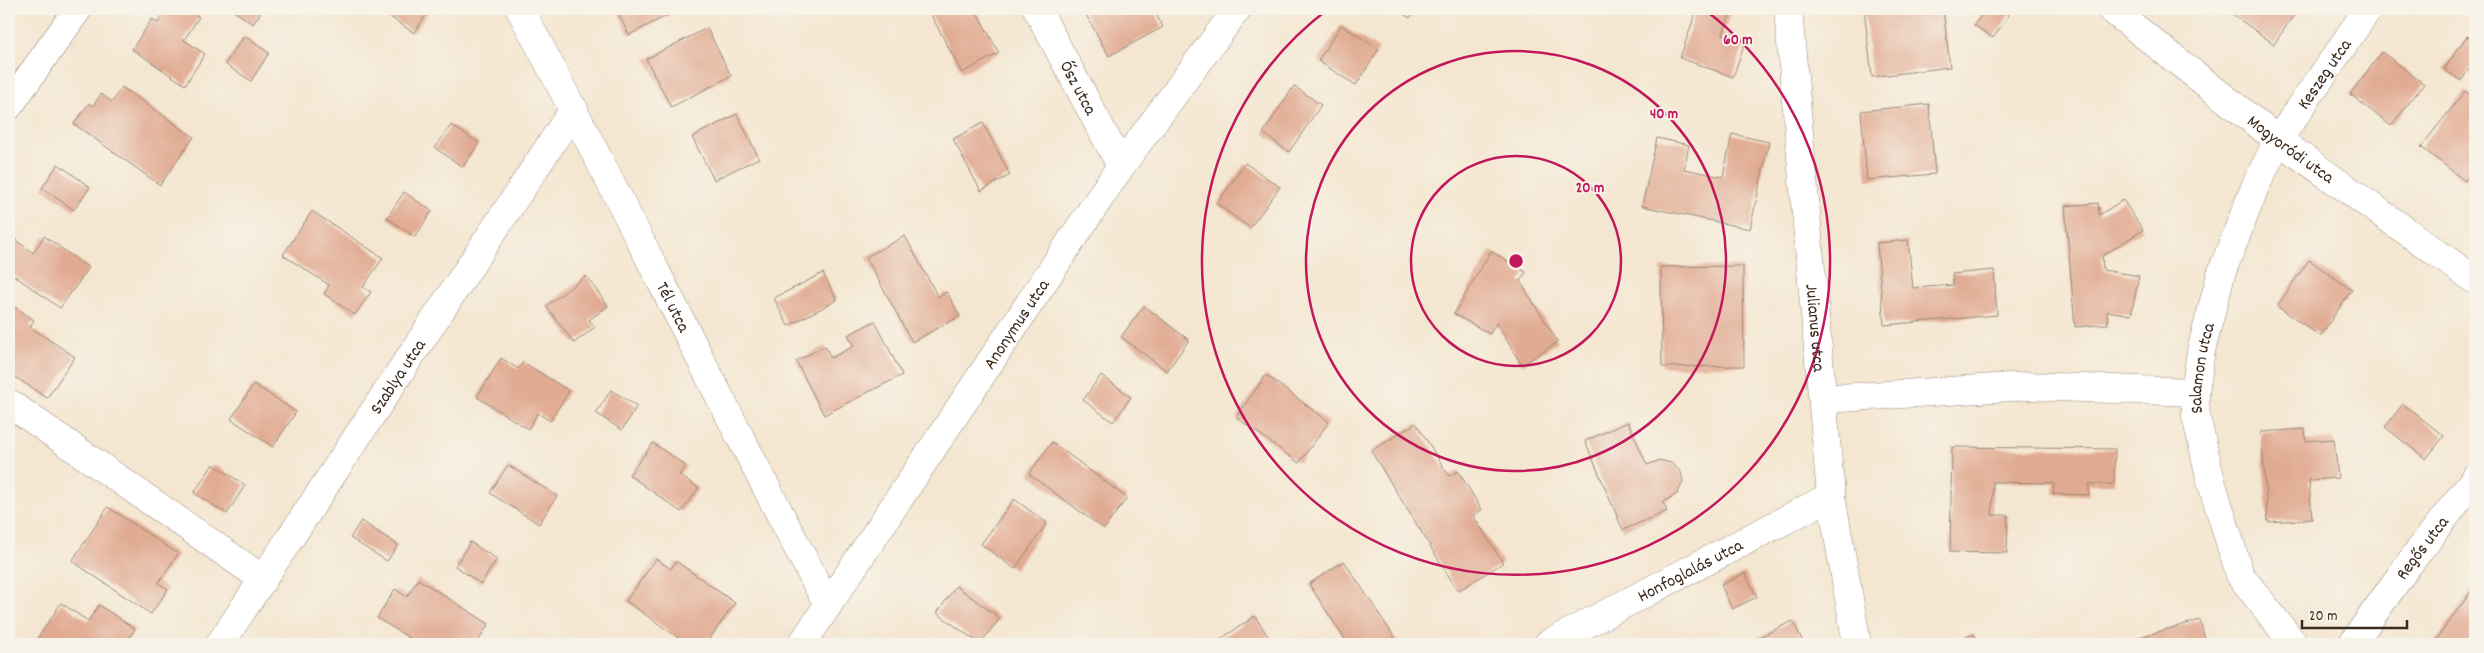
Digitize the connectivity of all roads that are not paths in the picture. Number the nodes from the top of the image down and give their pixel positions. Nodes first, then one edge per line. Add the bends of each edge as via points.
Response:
1 (78, 9) edge
2 (520, 9) edge
3 (1037, 9) edge
4 (1237, 9) edge
5 (1788, 9) edge
6 (2111, 9) edge
7 (2368, 9) edge
8 (9, 106) edge
9 (574, 109) junction
10 (2278, 140) junction
11 (1121, 166) junction
12 (2475, 280) edge
13 (2195, 392) junction
14 (1823, 400) junction
15 (9, 403) edge
16 (2475, 478) edge
17 (1831, 496) junction
18 (263, 579) junction
19 (828, 606) junction
20 (220, 644) edge
21 (802, 644) edge
22 (1548, 644) edge
23 (1857, 644) edge
24 (2294, 644) edge
25 (2352, 644) edge

1 - 8 street
2 - 9 street, Tél utca
3 - 11 street, Ősz utca
4 - 11 street, Anonymus utca
5 - 14 street, Julianus utca
6 - 10 street, Mogyoródi utca
7 - 10 street, Keszeg utca
9 - 18 street, Szablya utca
9 - 19 street, Tél utca
10 - 12 street, Mogyoródi utca
10 - 13 street, Salamon utca via 2255,187 2221,274 2201,351
11 - 19 street, Anonymus utca
13 - 14 street via 2027,386
13 - 24 street, Salamon utca via 2196,416 2211,481 2240,575
14 - 17 street, Julianus utca
15 - 18 street
16 - 25 street, Regős utca
17 - 22 street, Honfoglalás utca
17 - 23 street, Julianus utca
18 - 20 street, Szablya utca
19 - 21 street, Anonymus utca

